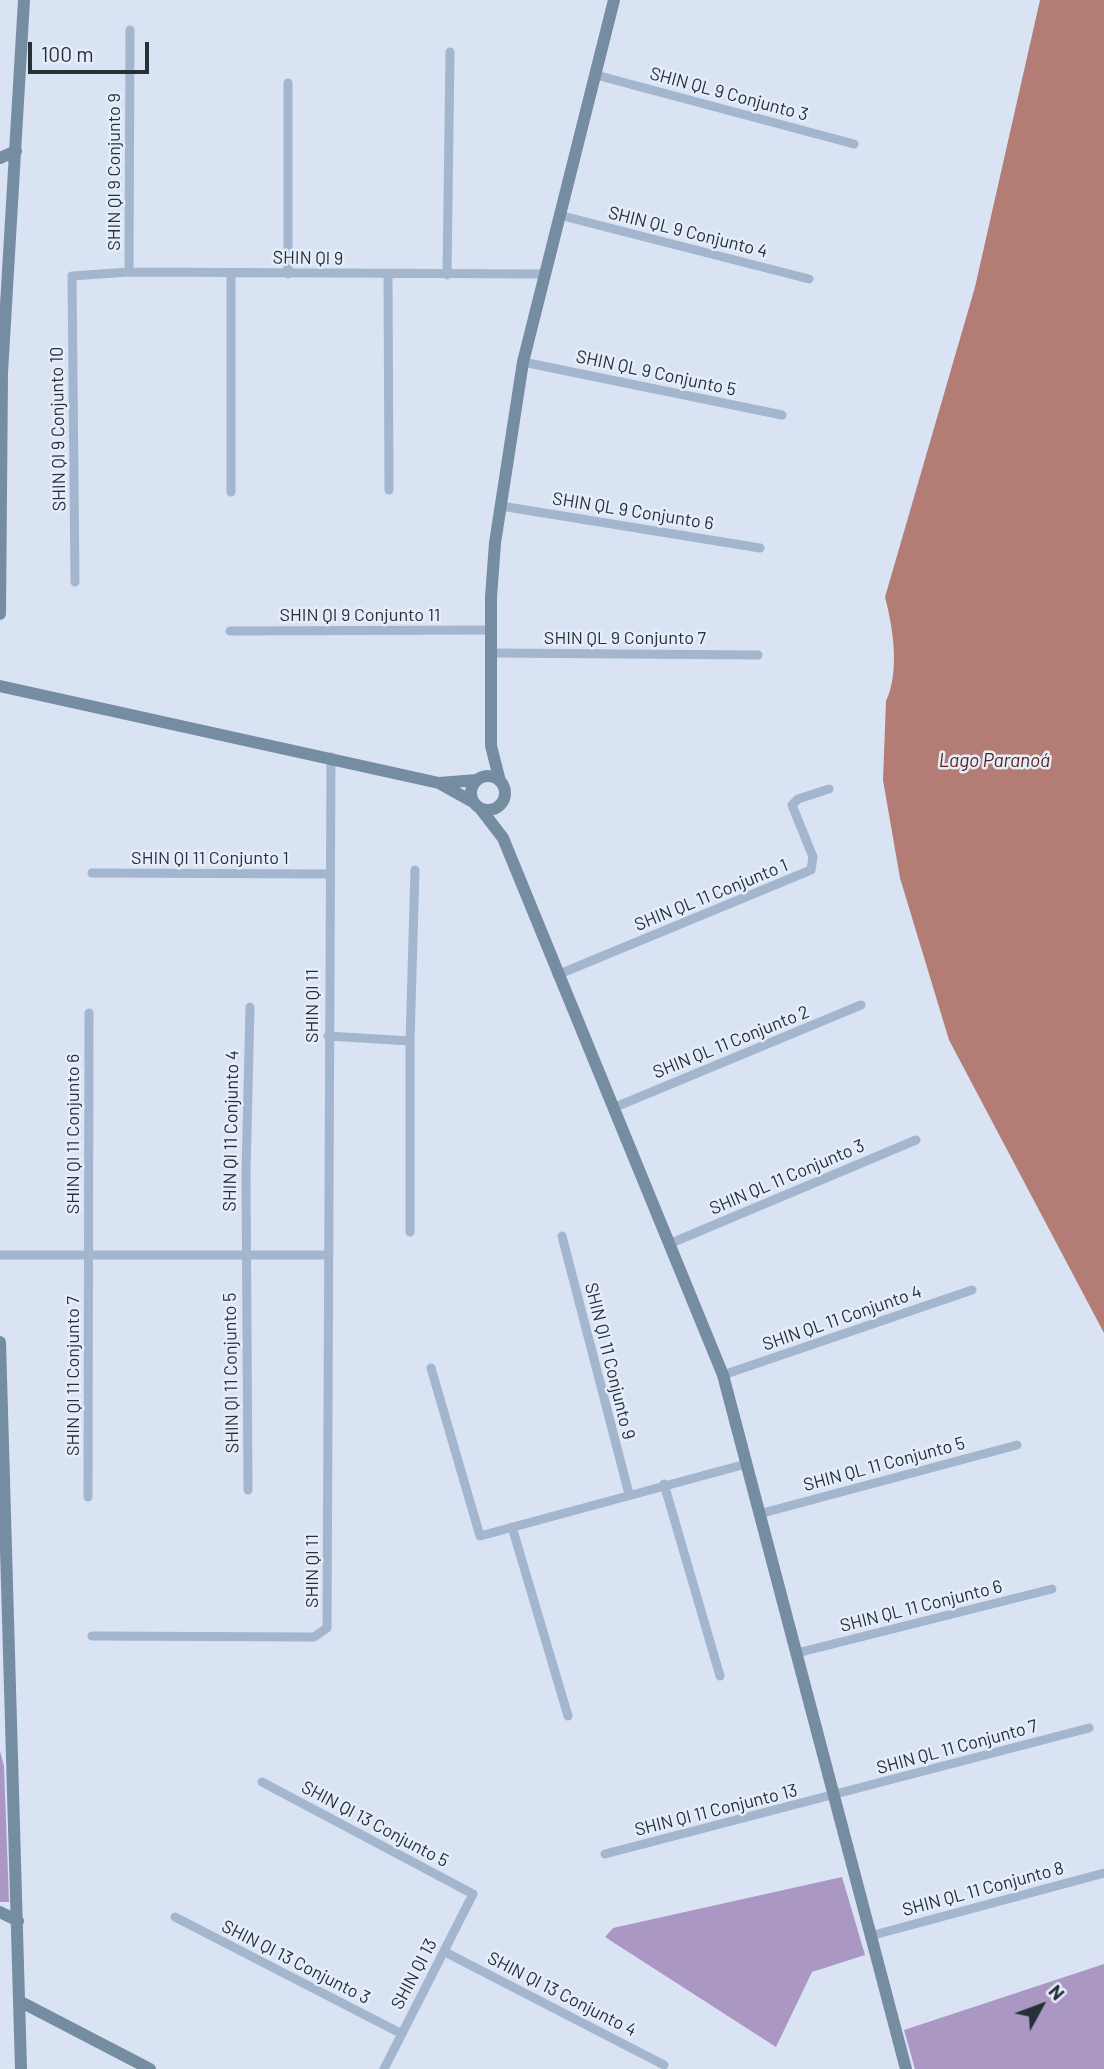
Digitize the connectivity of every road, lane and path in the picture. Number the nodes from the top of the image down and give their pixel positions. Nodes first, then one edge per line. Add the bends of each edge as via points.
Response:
1 (24, 0) edge
2 (614, 0) edge
3 (130, 30) dead end
4 (450, 52) dead end
5 (596, 75) junction
6 (288, 83) dead end
7 (854, 144) dead end
8 (16, 151) junction
9 (0, 158) edge
10 (559, 215) junction
11 (129, 272) junction
12 (231, 273) junction
13 (288, 274) junction
14 (543, 274) junction
15 (388, 275) junction
16 (447, 275) junction
17 (72, 276) joint
18 (809, 279) dead end
19 (523, 362) junction
20 (782, 415) dead end
21 (388, 490) dead end
22 (231, 492) dead end
23 (501, 506) junction
24 (760, 548) dead end
25 (75, 582) dead end
26 (0, 600) edge
27 (0, 614) edge
28 (491, 630) junction
29 (230, 631) dead end
30 (492, 653) junction
31 (758, 655) dead end
32 (0, 685) edge
33 (491, 746) junction
34 (331, 757) junction
35 (478, 780) junction
36 (500, 781) junction
37 (439, 783) junction
38 (829, 789) dead end
39 (503, 802) junction
40 (477, 805) junction
41 (503, 838) junction
42 (415, 870) dead end
43 (92, 873) dead end
44 (329, 874) junction
45 (557, 975) junction
46 (862, 1005) dead end
47 (250, 1007) dead end
48 (89, 1013) dead end
49 (328, 1036) junction
50 (410, 1041) junction
51 (613, 1108) junction
52 (916, 1140) dead end
53 (410, 1232) dead end
54 (562, 1236) dead end
55 (669, 1244) junction
56 (0, 1255) edge
57 (246, 1255) junction
58 (329, 1255) junction
59 (88, 1256) junction
60 (972, 1290) dead end
61 (0, 1342) edge
62 (431, 1368) dead end
63 (723, 1376) junction
64 (1, 1419) edge
65 (1017, 1445) dead end
66 (746, 1464) junction
67 (664, 1484) junction
68 (248, 1490) dead end
69 (629, 1494) junction
70 (88, 1497) dead end
71 (759, 1514) junction
72 (512, 1528) junction
73 (1052, 1589) dead end
74 (92, 1636) dead end
75 (797, 1653) junction
76 (720, 1676) dead end
77 (568, 1716) dead end
78 (1089, 1728) dead end
79 (262, 1782) dead end
80 (834, 1796) junction
81 (605, 1854) dead end
82 (1104, 1873) edge
83 (473, 1895) joint
84 (0, 1912) edge
85 (175, 1917) dead end
86 (18, 1921) junction
87 (870, 1936) junction
88 (445, 1952) junction
89 (21, 2002) junction
90 (46, 2015) junction
91 (21, 2024) junction
92 (402, 2034) junction
93 (664, 2065) dead end
94 (21, 2069) edge
95 (150, 2069) edge
96 (384, 2069) edge
97 (906, 2069) edge

1 - 8 street
2 - 5 street
3 - 11 street, SHIN QI 9 Conjunto 9
4 - 16 street
5 - 7 street, SHIN QL 9 Conjunto 3
5 - 10 street
6 - 13 street
8 - 9 street
8 - 26 street via 2,373
10 - 14 street
10 - 18 street, SHIN QL 9 Conjunto 4
11 - 12 street, SHIN QI 9
11 - 17 street, SHIN QI 9
12 - 13 street, SHIN QI 9
12 - 22 street
13 - 15 street, SHIN QI 9
14 - 16 street, SHIN QI 9
14 - 19 street
15 - 16 street, SHIN QI 9
15 - 21 street
17 - 25 street, SHIN QI 9 Conjunto 10
19 - 20 street, SHIN QL 9 Conjunto 5
19 - 23 street
23 - 24 street, SHIN QL 9 Conjunto 6
23 - 28 street via 492,570
26 - 27 street
28 - 29 street, SHIN QI 9 Conjunto 11
28 - 30 street
30 - 31 street, SHIN QL 9 Conjunto 7
30 - 33 street
32 - 34 street
33 - 35 street
33 - 36 street
34 - 37 street
34 - 44 street, SHIN QI 11
35 - 36 street via 492,777
35 - 37 street
35 - 40 street via 472,787
36 - 39 street
37 - 40 street
38 - 45 street, SHIN QL 11 Conjunto 1 via 792,805 813,857 811,870
39 - 40 street via 492,810
39 - 41 street
40 - 41 street
41 - 45 street
42 - 50 street
43 - 44 street, SHIN QI 11 Conjunto 1
44 - 49 street, SHIN QI 11
45 - 51 street
46 - 51 street, SHIN QL 11 Conjunto 2
47 - 57 street, SHIN QI 11 Conjunto 4
48 - 59 street, SHIN QI 11 Conjunto 6
49 - 50 street
49 - 58 street, SHIN QI 11
50 - 53 street
51 - 55 street
52 - 55 street, SHIN QL 11 Conjunto 3
54 - 69 street, SHIN QI 11 Conjunto 9
55 - 63 street
56 - 59 street
57 - 58 street
57 - 59 street
57 - 68 street, SHIN QI 11 Conjunto 5
58 - 74 street, SHIN QI 11 via 328,1622 324,1633 314,1637
59 - 70 street, SHIN QI 11 Conjunto 7
60 - 63 street, SHIN QL 11 Conjunto 4
61 - 64 street
62 - 72 street via 480,1536
63 - 66 street
64 - 86 street
65 - 71 street, SHIN QL 11 Conjunto 5
66 - 67 street
66 - 71 street
67 - 69 street
67 - 76 street
69 - 72 street
71 - 75 street
72 - 77 street
73 - 75 street, SHIN QL 11 Conjunto 6
75 - 80 street
78 - 80 street, SHIN QL 11 Conjunto 7
79 - 83 street, SHIN QI 13 Conjunto 5
80 - 81 street, SHIN QI 11 Conjunto 13
80 - 87 street
82 - 87 street, SHIN QL 11 Conjunto 8
83 - 88 street, SHIN QI 13
84 - 86 street
85 - 92 street, SHIN QI 13 Conjunto 3
86 - 89 street
87 - 97 street
88 - 92 street, SHIN QI 13
88 - 93 street, SHIN QI 13 Conjunto 4
89 - 90 street
89 - 91 street
90 - 91 street via 31,2016
90 - 95 street
91 - 94 street
92 - 96 street, SHIN QI 13

